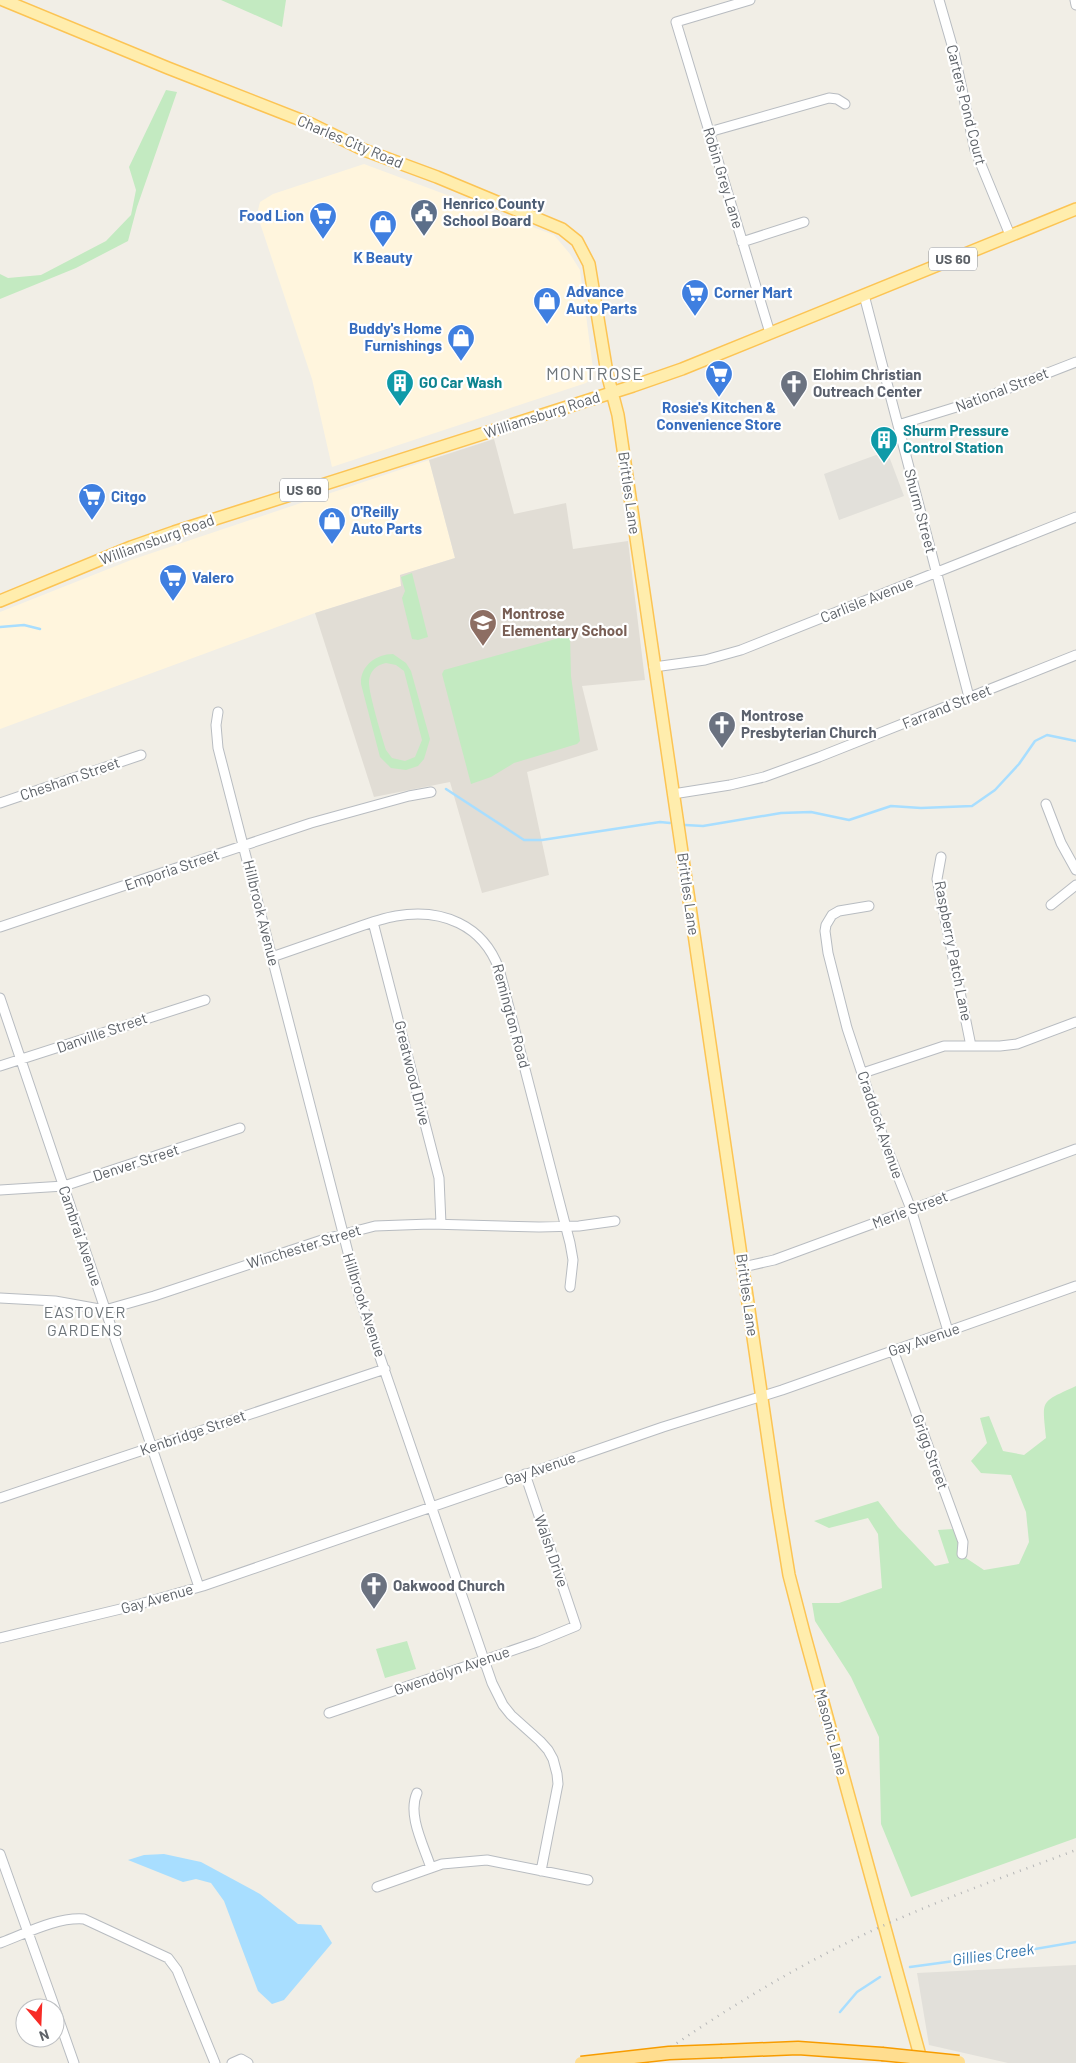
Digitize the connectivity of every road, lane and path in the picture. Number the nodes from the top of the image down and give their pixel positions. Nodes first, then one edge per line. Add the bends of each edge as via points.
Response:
1 (3, 0) edge
2 (750, 0) edge
3 (939, 0) edge
4 (1074, 0) edge
5 (1076, 5) edge
6 (845, 104) dead end
7 (709, 132) junction
8 (1076, 208) edge
9 (804, 222) dead end
10 (1010, 236) junction
11 (742, 242) junction
12 (864, 295) junction
13 (770, 333) junction
14 (1076, 362) edge
15 (613, 392) junction
16 (898, 426) junction
17 (1076, 516) edge
18 (936, 572) junction
19 (0, 601) edge
20 (1076, 656) edge
21 (654, 667) junction
22 (969, 698) junction
23 (218, 712) dead end
24 (141, 755) dead end
25 (431, 792) dead end
26 (672, 794) junction
27 (0, 803) edge
28 (1046, 804) dead end
29 (244, 845) junction
30 (941, 857) dead end
31 (1076, 870) edge
32 (1076, 885) edge
33 (1051, 904) dead end
34 (869, 906) dead end
35 (373, 922) junction
36 (0, 928) edge
37 (272, 957) junction
38 (0, 998) edge
39 (205, 1000) dead end
40 (1076, 1022) edge
41 (971, 1046) junction
42 (21, 1060) junction
43 (0, 1066) edge
44 (863, 1073) junction
45 (240, 1128) dead end
46 (1076, 1149) edge
47 (64, 1186) junction
48 (0, 1190) edge
49 (910, 1210) junction
50 (615, 1221) dead end
51 (441, 1224) junction
52 (566, 1226) junction
53 (342, 1234) junction
54 (743, 1267) junction
55 (1076, 1286) edge
56 (570, 1287) dead end
57 (0, 1298) edge
58 (105, 1310) junction
59 (948, 1331) junction
60 (893, 1350) junction
61 (385, 1369) junction
62 (762, 1396) junction
63 (152, 1447) junction
64 (525, 1474) junction
65 (0, 1498) edge
66 (432, 1507) junction
67 (962, 1554) dead end
68 (199, 1587) junction
69 (575, 1627) joint
70 (0, 1638) edge
71 (484, 1660) junction
72 (329, 1713) dead end
73 (417, 1793) dead end
74 (0, 1854) edge
75 (431, 1868) junction
76 (541, 1871) junction
77 (588, 1880) dead end
78 (377, 1887) dead end
79 (28, 1933) junction
80 (0, 1943) edge
81 (51, 1998) edge
82 (65, 2037) edge
83 (74, 2063) edge
84 (215, 2063) edge
85 (232, 2063) edge
86 (248, 2063) edge
87 (581, 2063) edge
88 (922, 2063) edge
89 (962, 2063) edge

1 - 15 main road, Charles City Road via 562,229 577,242 589,264
2 - 7 street, Robin Grey Lane via 676,22
3 - 10 street, Carters Pond Court via 975,150
4 - 5 street
6 - 7 street via 828,98
7 - 11 street, Robin Grey Lane
8 - 10 main road, Williamsburg Road / US 60
9 - 11 street
10 - 12 main road, Williamsburg Road / US 60
11 - 13 street, Robin Grey Lane
12 - 13 main road, Williamsburg Road / US 60
12 - 16 street, Shurm Street
13 - 15 main road, Williamsburg Road / US 60 via 682,369
14 - 16 street, National Street via 976,401
15 - 19 main road, Williamsburg Road / US 60 via 174,532
15 - 21 main road, Brittles Lane
16 - 18 street, Shurm Street
17 - 18 street, Carlisle Avenue
18 - 21 street, Carlisle Avenue via 740,650 705,660
18 - 22 street, Shurm Street
20 - 22 street, Farrand Street
21 - 26 main road, Brittles Lane
22 - 26 street, Farrand Street via 764,777
23 - 29 street, Hillbrook Avenue via 218,748
24 - 27 street, Chesham Street
25 - 29 street, Emporia Street via 352,811
26 - 54 main road, Brittles Lane
28 - 31 street
29 - 36 street, Emporia Street
29 - 37 street, Hillbrook Avenue
30 - 41 street, Raspberry Patch Lane via 937,879
32 - 33 street
34 - 44 street, Craddock Avenue via 839,911 831,917 825,931 841,1009
35 - 37 street, Remington Road
35 - 51 street, Greatwood Drive via 439,1178
35 - 52 street, Remington Road via 398,915 426,914 466,926 486,943 494,956
37 - 53 street, Hillbrook Avenue
38 - 42 street, Cambrai Avenue
39 - 42 street, Danville Street
40 - 41 street via 1017,1044
41 - 44 street via 935,1048
42 - 43 street, Danville Street
42 - 47 street, Cambrai Avenue
44 - 49 street, Craddock Avenue
45 - 47 street, Denver Street
46 - 49 street, Merle Street
47 - 48 street, Denver Street
47 - 58 street, Cambrai Avenue
49 - 54 street, Merle Street via 774,1260
49 - 59 street, Craddock Avenue
50 - 52 street, Winchester Street
51 - 52 street, Winchester Street
51 - 53 street, Winchester Street via 375,1226
52 - 56 street, Remington Road via 573,1260
53 - 58 street, Winchester Street
53 - 61 street, Hillbrook Avenue
54 - 62 main road, Brittles Lane
55 - 59 street, Gay Avenue
57 - 58 street, Winchester Street via 55,1301
58 - 63 street, Cambrai Avenue
59 - 60 street, Gay Avenue
60 - 62 street, Gay Avenue
60 - 67 street, Grigg Street via 964,1542
61 - 63 street, Kenbridge Street
61 - 66 street, Hillbrook Avenue
62 - 64 street, Gay Avenue
62 - 88 main road, Masonic Lane via 790,1574 804,1633
63 - 65 street, Kenbridge Street
63 - 68 street, Cambrai Avenue
64 - 66 street, Gay Avenue
64 - 69 street, Walsh Drive via 576,1620
66 - 68 street, Gay Avenue
66 - 71 street, Hillbrook Avenue
68 - 70 street, Gay Avenue
69 - 71 street, Gwendolyn Avenue
71 - 72 street, Gwendolyn Avenue
71 - 76 street, Hillbrook Avenue via 503,1705 540,1741 553,1759 558,1784
73 - 75 street via 414,1818
74 - 79 street
75 - 76 street via 487,1860
75 - 78 street
76 - 77 street
79 - 80 street
79 - 81 street
79 - 84 street via 64,1920 84,1919 168,1958 177,1970
82 - 83 street
85 - 86 street via 241,2059
87 - 89 highway, bridge via 669,2053 798,2048

